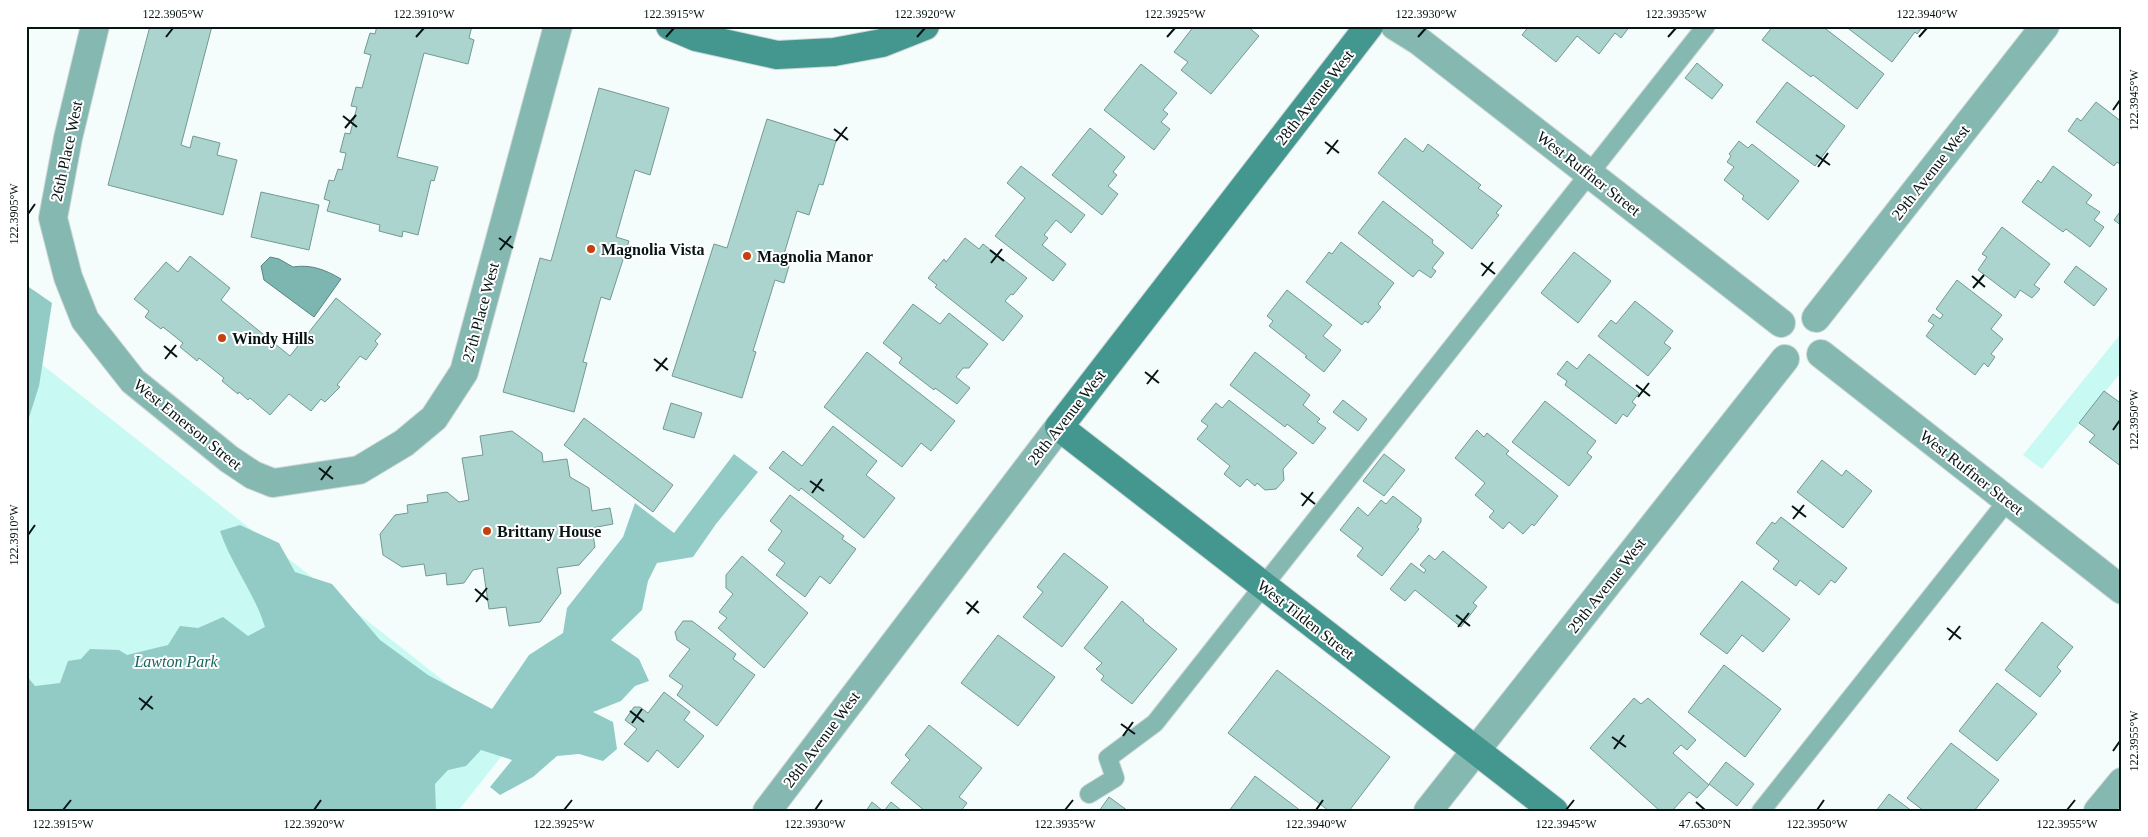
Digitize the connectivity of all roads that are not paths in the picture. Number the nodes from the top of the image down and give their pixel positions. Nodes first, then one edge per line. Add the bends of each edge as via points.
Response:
1 (95, 26) edge
2 (558, 26) edge
3 (670, 26) edge
4 (925, 26) edge
5 (1369, 26) edge
6 (1395, 26) edge
7 (1706, 26) edge
8 (2045, 26) edge
9 (1591, 174) junction
10 (68, 277) joint
11 (1816, 318) junction
12 (1781, 323) junction
13 (1821, 354) junction
14 (1785, 359) junction
15 (1059, 427) junction
16 (273, 483) joint
17 (2008, 500) junction
18 (1263, 586) junction
19 (2122, 590) edge
20 (1476, 751) junction
21 (2122, 782) edge
22 (1089, 794) dead end
23 (767, 811) edge
24 (1428, 811) edge
25 (1554, 811) edge
26 (1761, 811) edge
27 (2098, 811) edge

1 - 10 street, 26th Place West via 53,218
2 - 16 street, 27th Place West via 464,372 434,418 404,443 359,470
3 - 4 street via 696,38 776,55 834,52 882,43
5 - 15 street, 28th Avenue West
6 - 9 street, West Ruffner Street
7 - 9 lane
8 - 11 street, 29th Avenue West
9 - 12 street, West Ruffner Street
9 - 18 lane
10 - 16 street, West Emerson Street via 85,320 133,381 229,459 253,475
11 - 12 street via 1795,313
11 - 13 street via 1826,334
12 - 14 street via 1775,339
13 - 14 street via 1813,362 1805,364
13 - 17 street, West Ruffner Street
14 - 20 street, 29th Avenue West
15 - 18 street, West Tilden Street
15 - 23 street, 28th Avenue West
17 - 19 street, West Ruffner Street
17 - 26 lane
18 - 20 street, West Tilden Street
18 - 22 lane via 1155,723 1108,758 1115,778
20 - 24 street, 29th Avenue West
20 - 25 street, West Tilden Street
21 - 27 street

